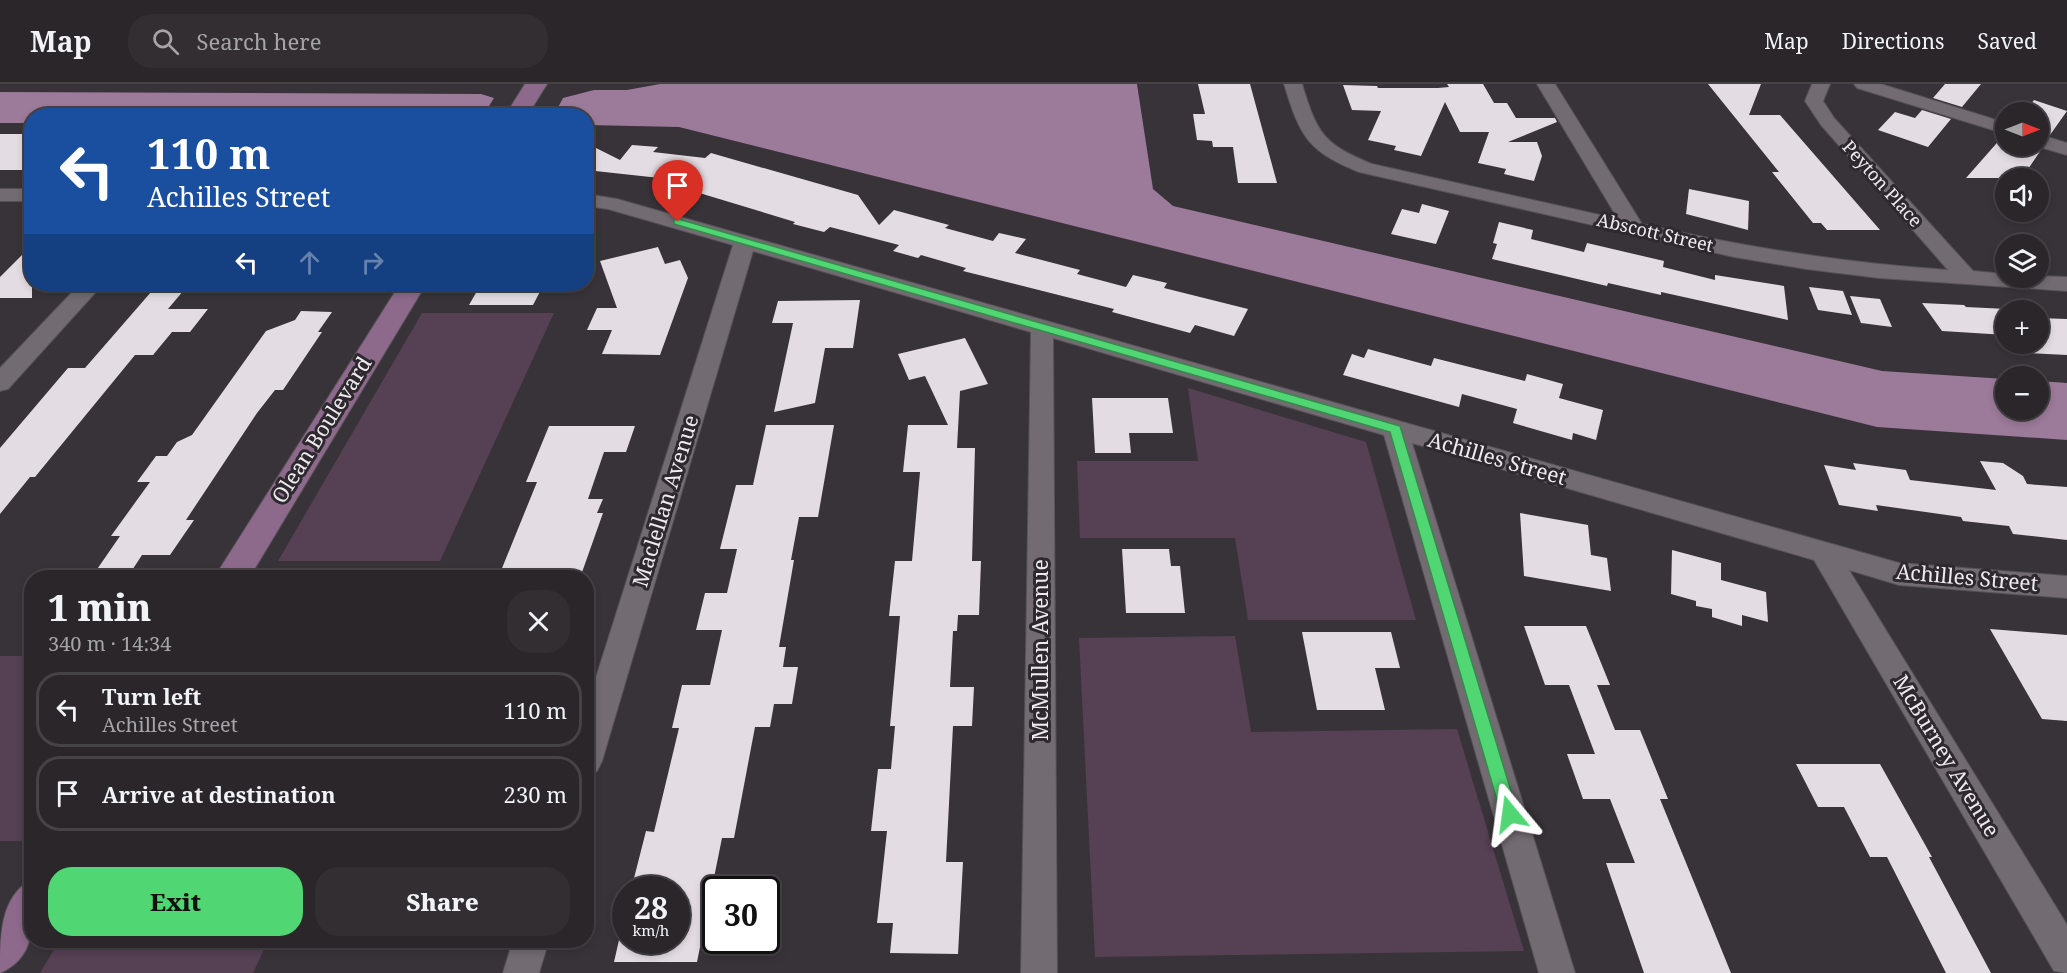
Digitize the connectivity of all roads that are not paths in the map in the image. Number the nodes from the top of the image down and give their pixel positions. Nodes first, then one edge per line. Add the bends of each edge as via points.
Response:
1 (536, 84) edge
2 (1293, 84) edge
3 (1546, 84) edge
4 (1821, 84) edge
5 (1863, 84) edge
6 (521, 108) edge
7 (1995, 126) edge
8 (2049, 143) edge
9 (2067, 149) edge
10 (0, 195) edge
11 (24, 195) edge
12 (594, 201) edge
13 (1634, 228) junction
14 (746, 242) junction
15 (1967, 278) junction
16 (2067, 284) edge
17 (85, 291) edge
18 (408, 291) edge
19 (1042, 327) junction
20 (0, 383) edge
21 (1395, 429) junction
22 (1824, 553) junction
23 (236, 570) edge
24 (2067, 587) edge
25 (594, 734) edge
26 (24, 913) edge
27 (529, 948) edge
28 (0, 951) edge
29 (2067, 958) edge
30 (521, 973) edge
31 (1039, 973) edge
32 (1557, 973) edge

1 - 6 street
2 - 13 street, Abscott Street via 1306,127 1318,144 1339,158 1366,168
3 - 13 street
4 - 15 street, Peyton Place via 1814,101 1827,121
5 - 7 street
8 - 9 street
10 - 11 street
12 - 14 street, Achilles Street
13 - 15 street, Abscott Street via 1806,263
14 - 19 street, Achilles Street
14 - 25 street, Maclellan Avenue
15 - 16 street, Abscott Street
17 - 20 street
18 - 23 street, Olean Boulevard
19 - 21 street, Achilles Street
19 - 31 street, McMullen Avenue
21 - 22 street, Achilles Street
21 - 32 street
22 - 24 street, Achilles Street via 1899,574
22 - 29 street, McBurney Avenue
26 - 28 street
27 - 30 street

